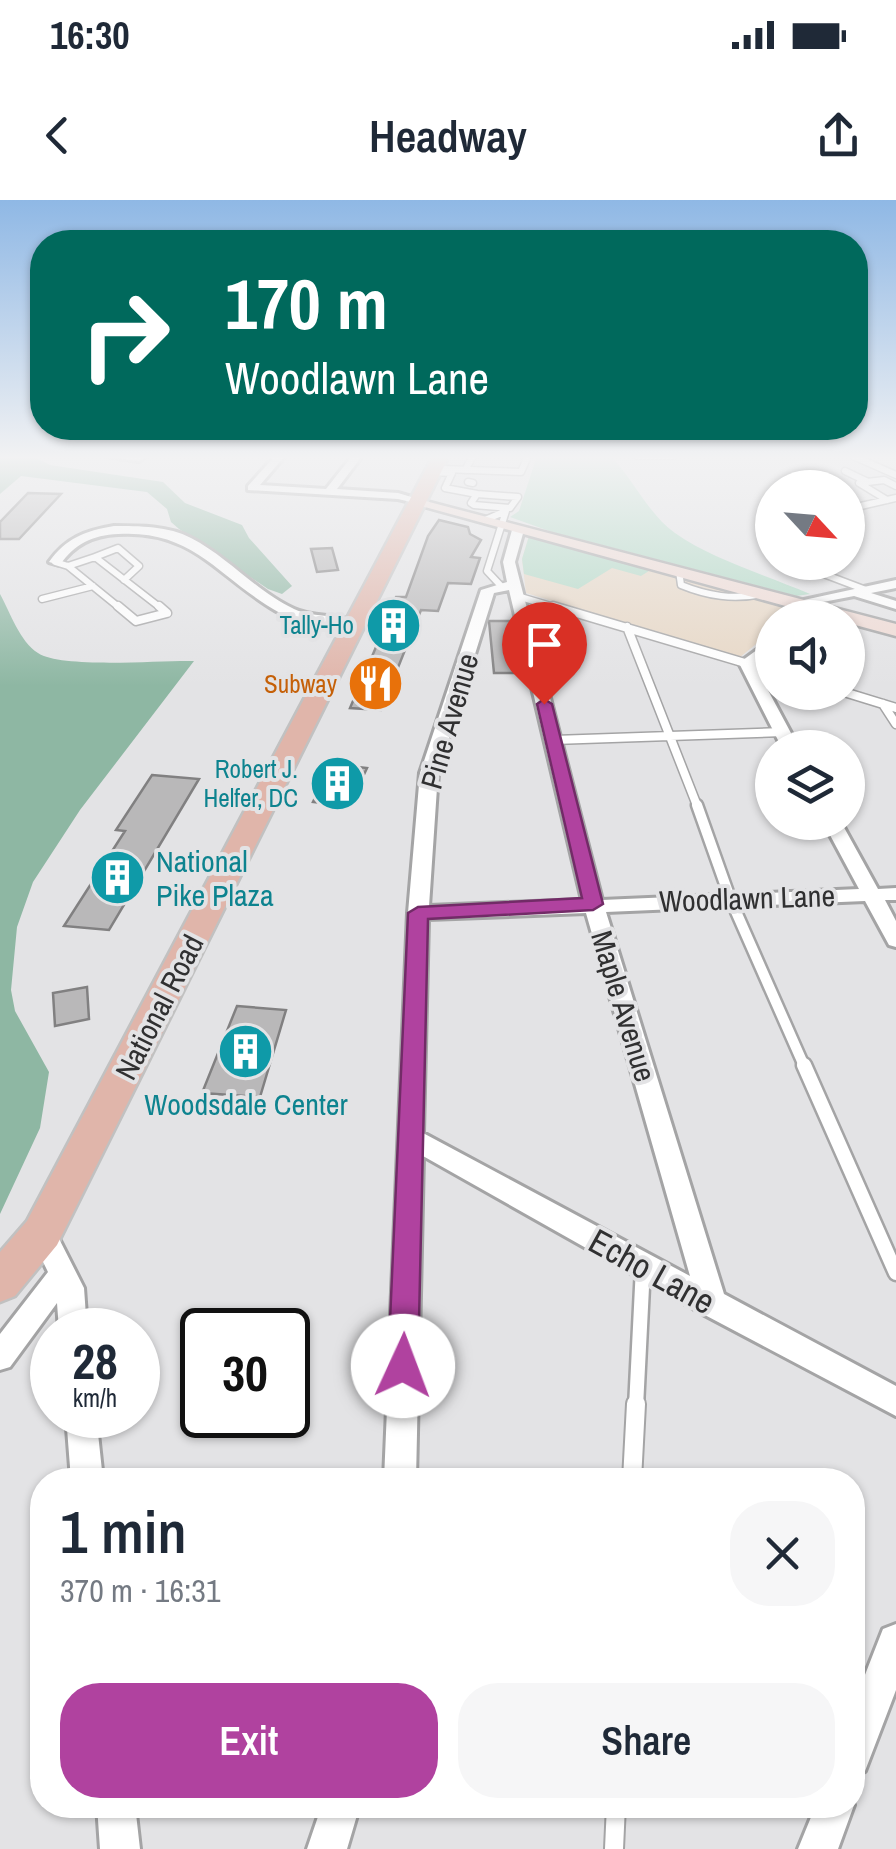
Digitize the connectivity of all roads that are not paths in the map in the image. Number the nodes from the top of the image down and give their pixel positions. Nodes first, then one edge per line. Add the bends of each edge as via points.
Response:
1 (115, 533) edge
2 (170, 533) edge
3 (403, 533) edge
4 (497, 533) edge
5 (507, 533) edge
6 (570, 533) edge
7 (95, 557) junction
8 (61, 564) junction
9 (124, 580) junction
10 (834, 580) edge
11 (896, 584) edge
12 (92, 586) junction
13 (510, 589) junction
14 (860, 591) junction
15 (42, 599) dead end
16 (779, 600) edge
17 (835, 600) edge
18 (896, 605) edge
19 (865, 623) edge
20 (355, 625) junction
21 (627, 627) junction
22 (896, 630) edge
23 (755, 656) edge
24 (746, 663) junction
25 (755, 666) edge
26 (865, 698) edge
27 (883, 704) junction
28 (896, 708) edge
29 (896, 724) edge
30 (782, 730) edge
31 (755, 733) edge
32 (672, 735) junction
33 (554, 740) junction
34 (842, 840) edge
35 (896, 894) edge
36 (872, 895) junction
37 (730, 898) junction
38 (593, 904) junction
39 (418, 913) junction
40 (896, 940) edge
41 (409, 1136) junction
42 (42, 1233) junction
43 (642, 1267) junction
44 (896, 1273) edge
45 (62, 1274) junction
46 (0, 1283) edge
47 (713, 1305) junction
48 (71, 1308) edge
49 (0, 1357) edge
50 (896, 1402) edge
51 (83, 1438) edge
52 (86, 1468) edge
53 (400, 1468) edge
54 (633, 1468) edge
55 (896, 1642) edge
56 (865, 1724) edge
57 (117, 1818) edge
58 (337, 1818) edge
59 (615, 1818) edge
60 (830, 1818) edge
61 (120, 1849) edge
62 (327, 1849) edge
63 (614, 1849) edge
64 (818, 1849) edge

1 - 8 street via 61,550
2 - 20 street via 284,610 305,620
3 - 20 main road, National Road
4 - 13 lane via 487,571
5 - 13 street, Maple Avenue
6 - 16 main road
7 - 8 lane
7 - 9 lane
7 - 9 lane via 118,548 139,566
8 - 12 lane
9 - 12 lane via 167,614 136,621
10 - 14 lane
11 - 14 street
12 - 15 lane
13 - 21 lane
13 - 33 street, Maple Avenue
13 - 39 street, Pine Avenue via 488,590 429,774
14 - 17 street
14 - 18 street
19 - 22 main road
20 - 42 main road, National Road
21 - 24 lane
21 - 32 lane
23 - 24 street
24 - 25 lane
24 - 30 street
26 - 27 lane
27 - 28 lane
27 - 29 lane
31 - 32 lane
32 - 33 lane
32 - 37 lane
33 - 38 street, Maple Avenue
34 - 36 street
35 - 36 street, Woodlawn Lane
36 - 37 street, Woodlawn Lane
36 - 40 street
37 - 38 street, Woodlawn Lane
37 - 44 lane
38 - 39 street, Woodlawn Lane
38 - 47 street, Maple Avenue
39 - 41 street, Pine Avenue
41 - 43 street, Echo Lane
41 - 53 street, Pine Avenue
42 - 45 street
42 - 46 main road, National Road
43 - 47 street, Echo Lane
43 - 54 lane
45 - 48 street
45 - 49 street
47 - 50 street, Echo Lane
51 - 52 street
55 - 56 street
57 - 61 street
58 - 62 street
59 - 63 lane
60 - 64 street

